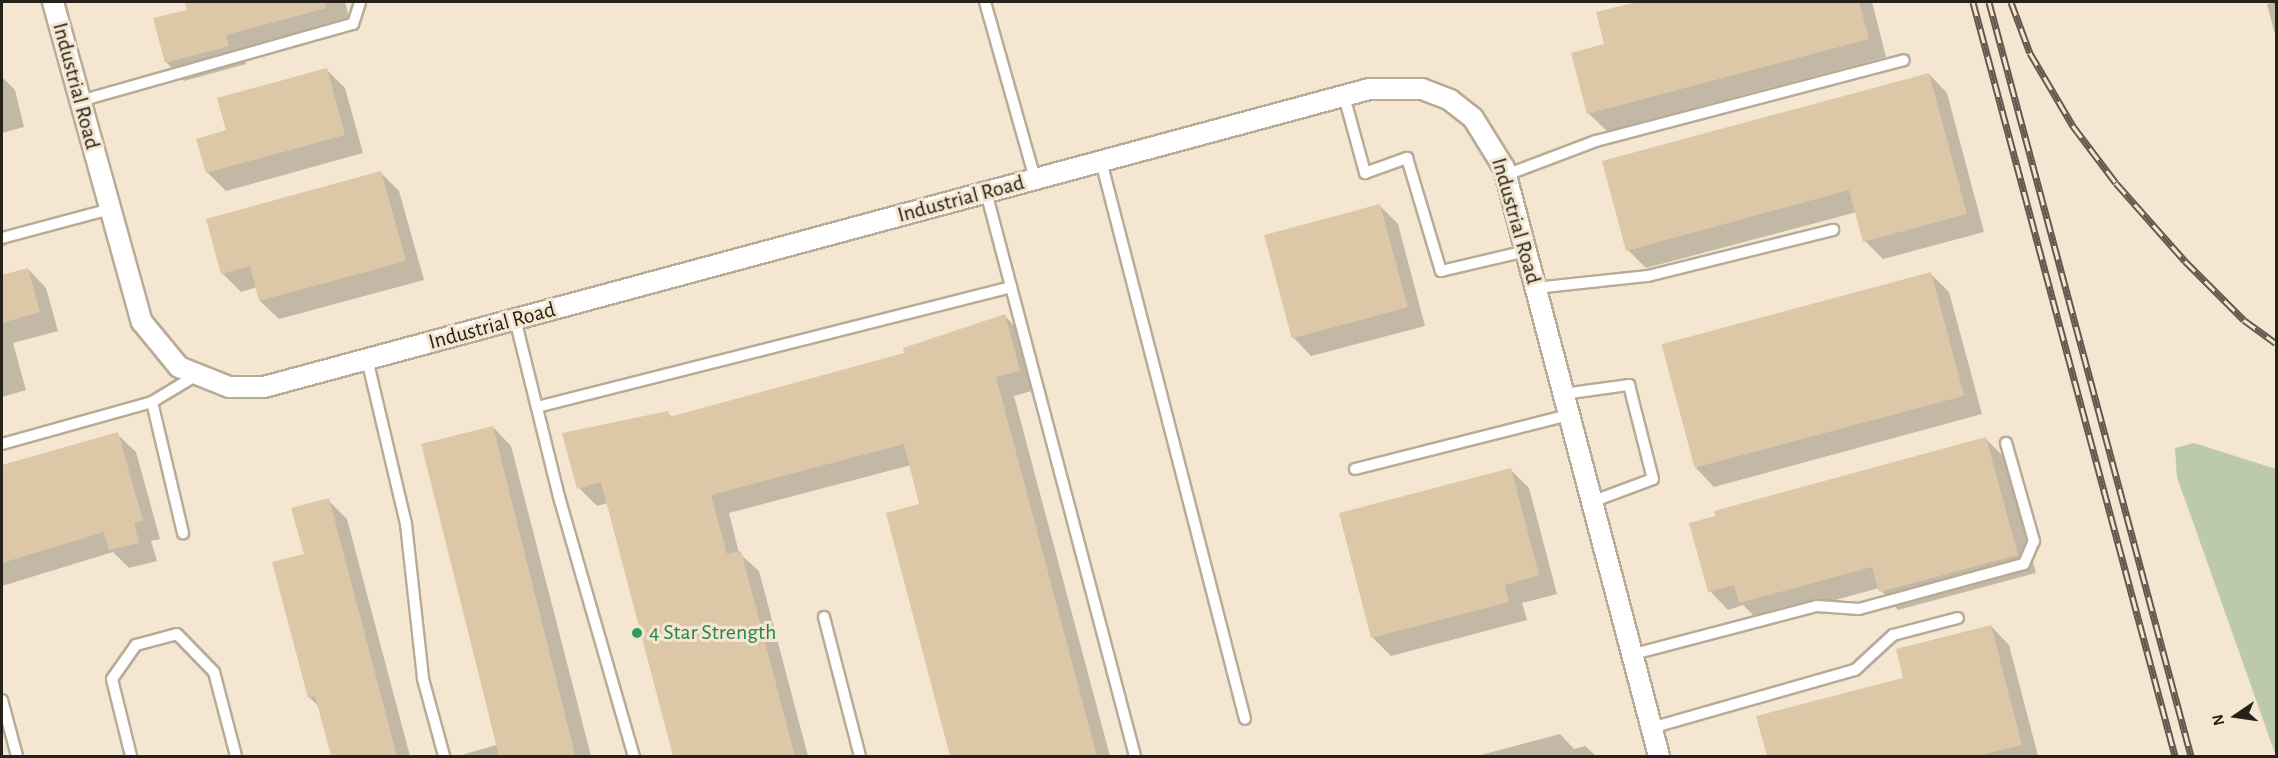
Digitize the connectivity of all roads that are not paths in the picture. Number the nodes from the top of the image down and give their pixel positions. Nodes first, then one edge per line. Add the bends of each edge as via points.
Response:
1 (53, 2) edge
2 (360, 2) edge
3 (985, 2) edge
4 (1904, 60) dead end
5 (1344, 96) junction
6 (80, 100) junction
7 (1101, 161) junction
8 (1506, 175) junction
9 (1035, 179) junction
10 (986, 192) junction
11 (110, 209) junction
12 (1833, 230) dead end
13 (2, 237) edge
14 (1526, 251) junction
15 (1011, 287) junction
16 (1535, 288) junction
17 (515, 319) junction
18 (367, 359) junction
19 (195, 376) junction
20 (1563, 394) junction
21 (152, 402) junction
22 (537, 407) junction
23 (1568, 415) junction
24 (2006, 443) dead end
25 (2, 444) edge
26 (1355, 469) dead end
27 (1591, 502) junction
28 (183, 533) dead end
29 (824, 617) dead end
30 (1959, 618) dead end
31 (1630, 655) junction
32 (2, 700) edge
33 (1245, 719) dead end
34 (1651, 728) junction
35 (17, 756) edge
36 (131, 756) edge
37 (236, 756) edge
38 (444, 756) edge
39 (634, 756) edge
40 (860, 756) edge
41 (1135, 756) edge
42 (1659, 756) edge

1 - 6 street, Industrial Road
2 - 6 lane via 353,24
3 - 9 lane
4 - 8 lane via 1596,141
5 - 7 street, Industrial Road
5 - 8 street, Industrial Road via 1393,86 1450,100 1492,141
5 - 14 lane via 1365,173 1407,158 1441,271
6 - 11 street, Industrial Road
7 - 9 street, Industrial Road
7 - 33 lane
8 - 14 street, Industrial Road
9 - 10 street, Industrial Road
10 - 15 lane
10 - 17 street, Industrial Road
11 - 13 lane
11 - 19 street, Industrial Road via 142,322 166,356
12 - 16 lane via 1648,276
14 - 16 street, Industrial Road
15 - 22 lane
15 - 41 lane
16 - 20 street, Industrial Road
17 - 18 street, Industrial Road
17 - 22 lane
18 - 19 street, Industrial Road via 264,387 229,387
18 - 38 lane via 406,524 423,679
19 - 21 lane
20 - 23 street, Industrial Road
20 - 27 lane via 1629,385 1653,479
21 - 25 lane
21 - 28 lane
22 - 39 lane
23 - 26 lane
23 - 27 street, Industrial Road
24 - 31 lane via 2034,541 2024,564 1859,609 1817,606
27 - 31 street, Industrial Road
29 - 40 lane
30 - 34 lane via 1893,635 1856,670
31 - 34 street, Industrial Road
32 - 35 lane
34 - 42 street, Industrial Road
36 - 37 lane via 112,679 136,645 177,634 214,672

